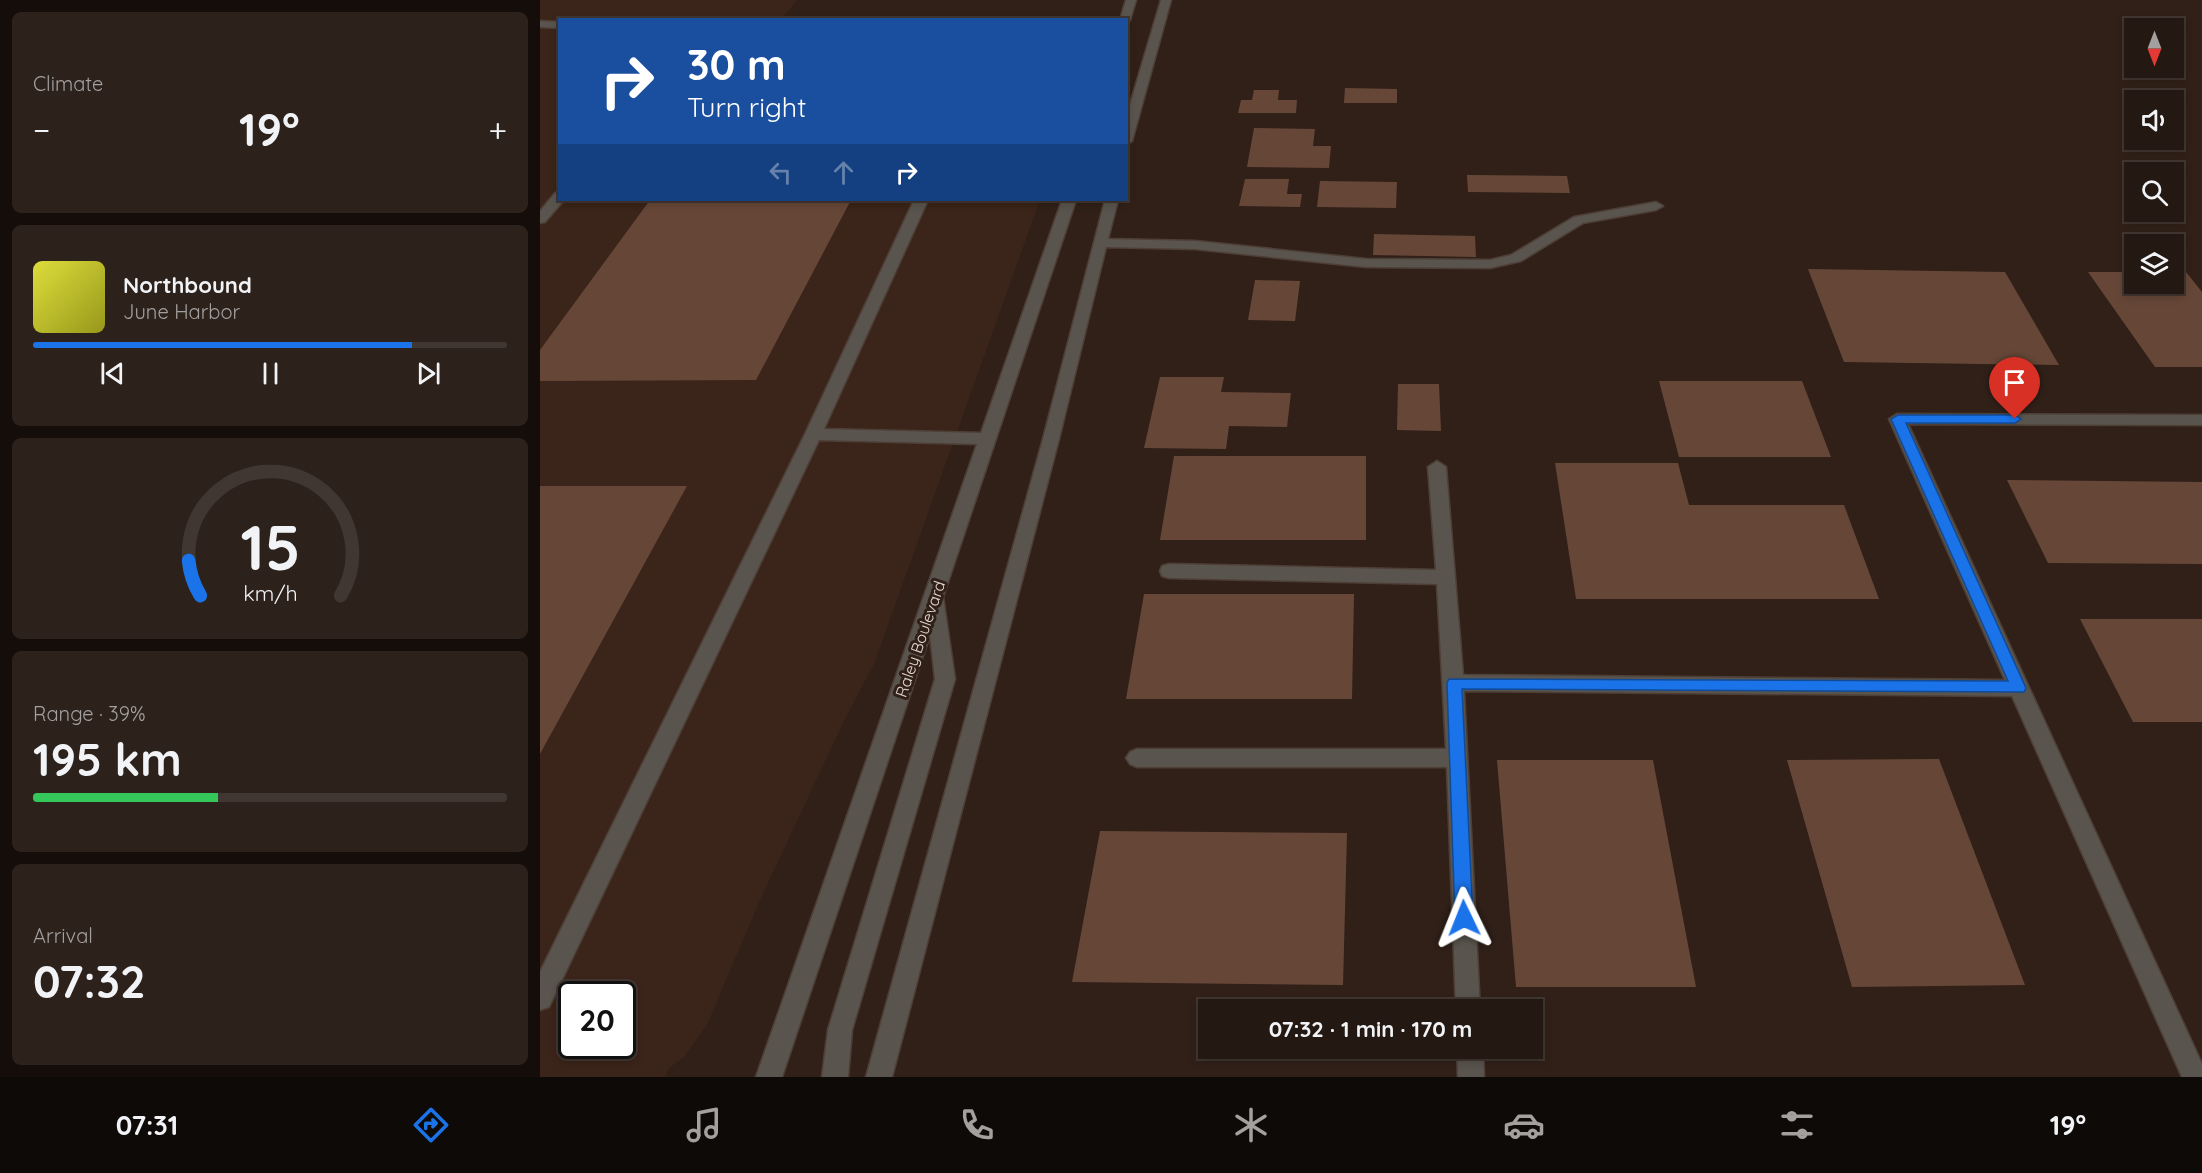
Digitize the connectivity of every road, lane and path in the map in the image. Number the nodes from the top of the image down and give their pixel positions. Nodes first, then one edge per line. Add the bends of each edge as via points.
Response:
1 (1131, 0) edge
2 (1166, 0) edge
3 (1126, 18) edge
4 (540, 24) edge
5 (558, 25) edge
6 (1128, 134) edge
7 (558, 198) edge
8 (921, 201) edge
9 (1069, 201) edge
10 (1111, 201) edge
11 (1656, 206) dead end
12 (540, 219) edge
13 (1100, 243) junction
14 (2202, 420) edge
15 (813, 434) junction
16 (989, 439) junction
17 (1437, 467) dead end
18 (1169, 571) dead end
19 (1445, 577) junction
20 (935, 596) junction
21 (1454, 683) junction
22 (2019, 688) junction
23 (1137, 758) dead end
24 (1457, 758) junction
25 (540, 998) edge
26 (1468, 999) edge
27 (1470, 1059) edge
28 (769, 1077) edge
29 (835, 1077) edge
30 (879, 1077) edge
31 (1471, 1077) edge
32 (2194, 1077) edge

1 - 3 street
2 - 6 street
4 - 5 street
7 - 12 street
8 - 15 street
9 - 16 street, Raley Boulevard
10 - 13 street
11 - 13 street via 1579,220 1516,258 1490,264 1366,263 1195,245
13 - 30 street
14 - 22 street via 1898,419
15 - 16 street
15 - 25 street
16 - 20 street, Raley Boulevard
17 - 19 street
18 - 19 street
19 - 21 street
20 - 28 street, Raley Boulevard
20 - 29 street via 945,679 840,1030
21 - 22 street
21 - 24 street
22 - 32 street
23 - 24 street
24 - 26 street
27 - 31 street

